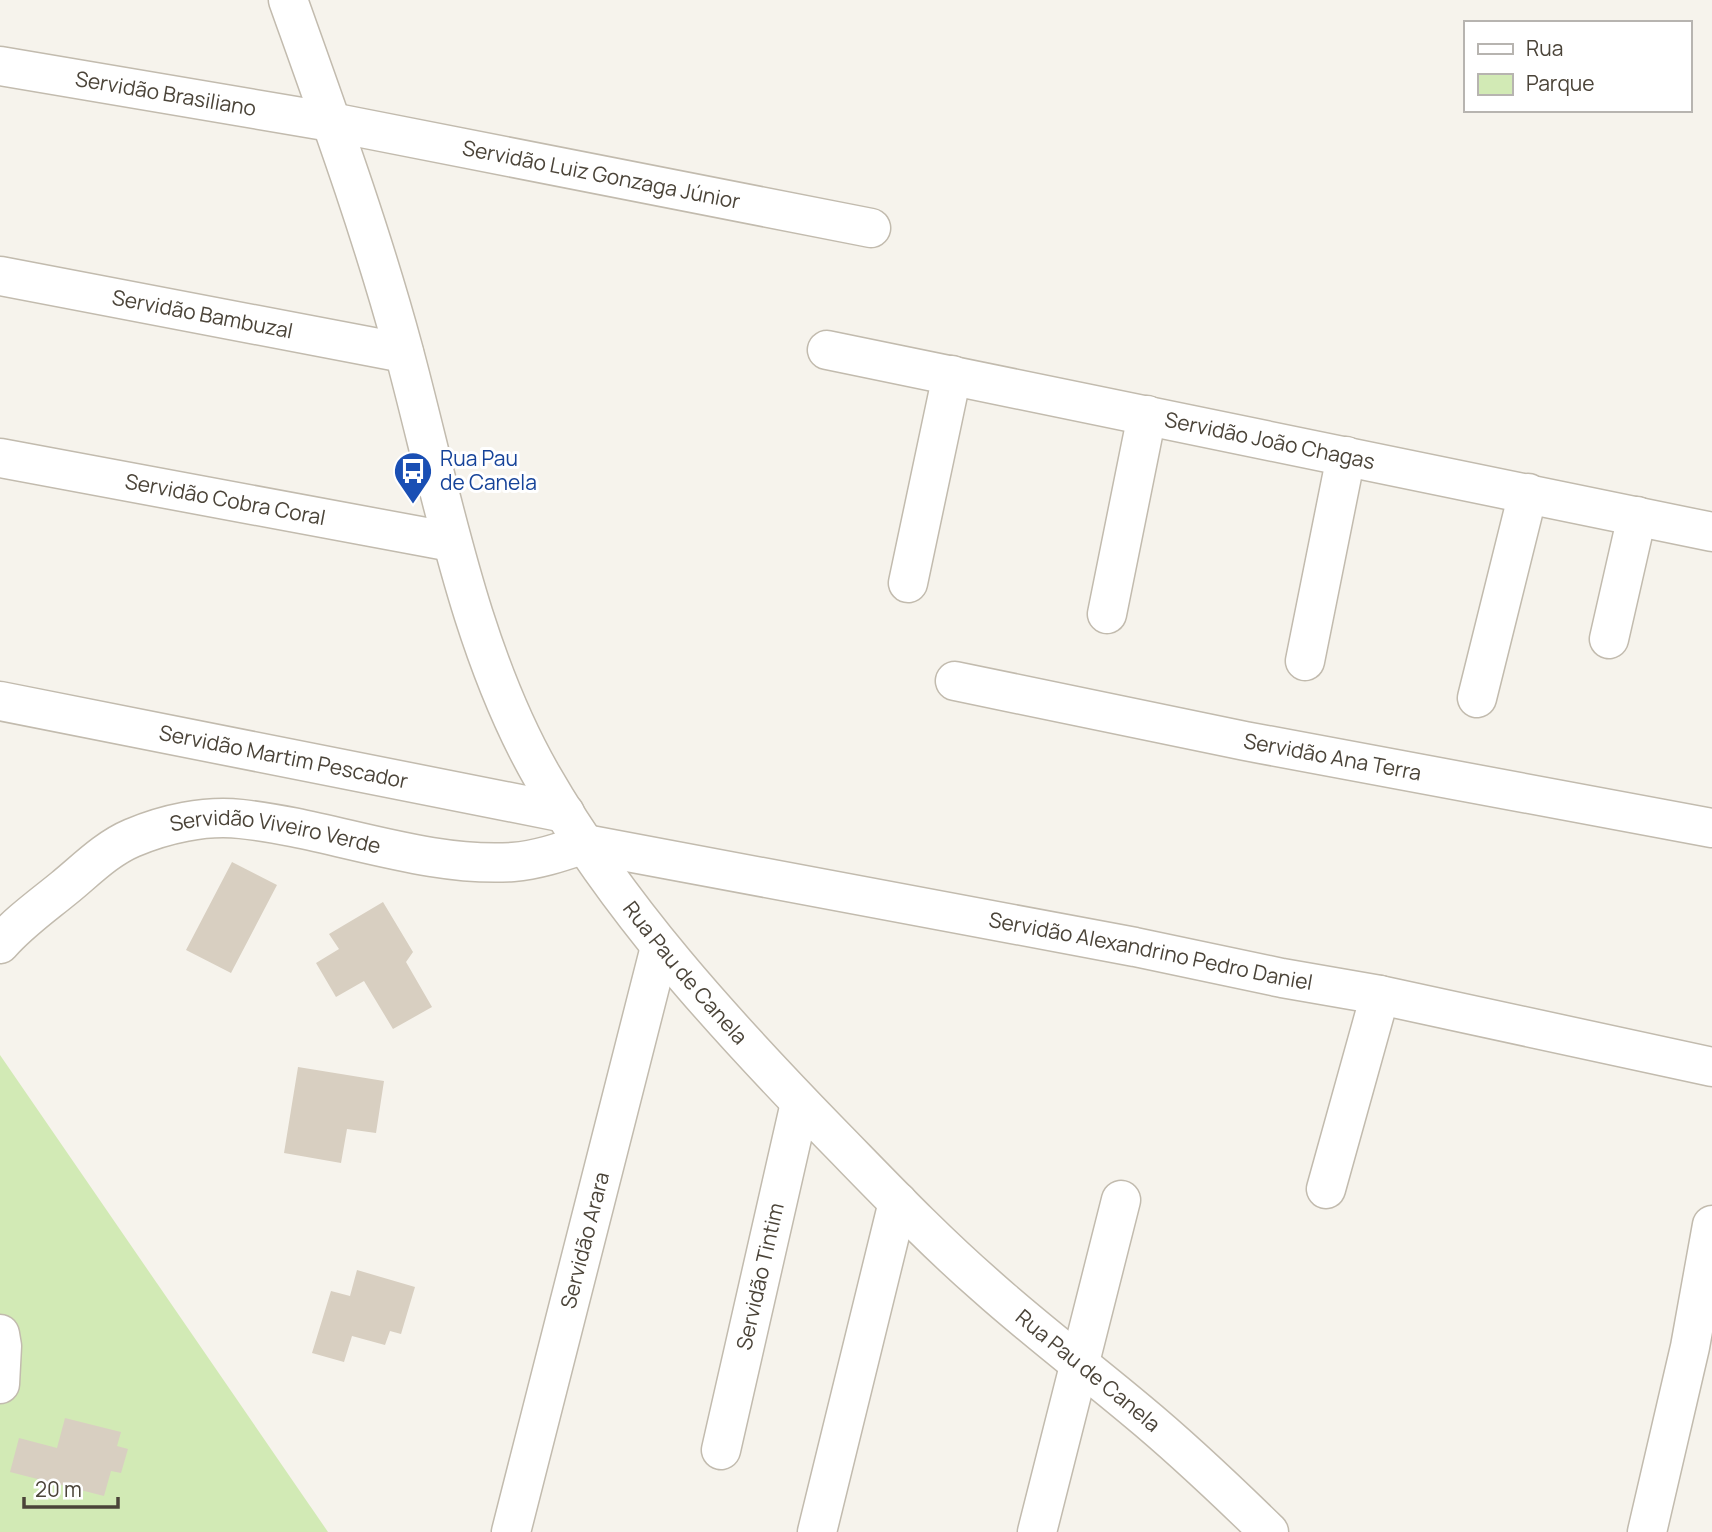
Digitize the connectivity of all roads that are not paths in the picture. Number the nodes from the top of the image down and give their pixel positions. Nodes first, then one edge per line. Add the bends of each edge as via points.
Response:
1 (288, 0) edge
2 (0, 66) edge
3 (331, 122) junction
4 (871, 228) dead end
5 (0, 276) edge
6 (827, 350) dead end
7 (404, 353) junction
8 (952, 376) junction
9 (1147, 415) junction
10 (1346, 456) junction
11 (0, 458) edge
12 (1528, 493) junction
13 (1637, 516) junction
14 (1712, 532) edge
15 (452, 541) junction
16 (908, 583) dead end
17 (1107, 614) dead end
18 (1609, 639) dead end
19 (1305, 661) dead end
20 (955, 681) dead end
21 (1477, 698) dead end
22 (0, 701) edge
23 (1712, 828) edge
24 (575, 829) junction
25 (0, 944) edge
26 (660, 947) junction
27 (1380, 995) junction
28 (1712, 1067) edge
29 (800, 1102) junction
30 (1326, 1189) dead end
31 (1121, 1200) dead end
32 (898, 1202) junction
33 (1712, 1225) edge
34 (0, 1334) edge
35 (1080, 1364) junction
36 (0, 1384) edge
37 (721, 1450) dead end
38 (511, 1532) edge
39 (817, 1532) edge
40 (1037, 1532) edge
41 (1269, 1532) edge
42 (1647, 1532) edge

1 - 3 street, Rua Pau de Canela
2 - 3 street, Servidão Brasiliano
3 - 4 street, Servidão Luiz Gonzaga Júnior
3 - 7 street, Rua Pau de Canela
5 - 7 street, Servidão Bambuzal
6 - 8 street, Servidão João Chagas
7 - 15 street, Rua Pau de Canela
8 - 9 street, Servidão João Chagas
8 - 16 street
9 - 10 street, Servidão João Chagas
9 - 17 street
10 - 12 street, Servidão João Chagas
10 - 19 street
11 - 15 street, Servidão Cobra Coral
12 - 13 street, Servidão João Chagas
12 - 21 street
13 - 14 street, Servidão João Chagas
13 - 18 street
15 - 24 street, Rua Pau de Canela via 496,675 541,775
20 - 23 street, Servidão Ana Terra via 1258,744
22 - 24 street, Servidão Martim Pescador
24 - 25 street, Servidão Viveiro Verde via 543,857 481,862 240,819 205,819 131,838 106,853
24 - 26 street, Rua Pau de Canela
24 - 27 street, Servidão Alexandrino Pedro Daniel
26 - 29 street, Rua Pau de Canela
26 - 38 street, Servidão Arara
27 - 28 street, Servidão Alexandrino Pedro Daniel
27 - 30 street
29 - 32 street, Rua Pau de Canela
29 - 37 street, Servidão Tintim
31 - 35 street
32 - 35 street, Rua Pau de Canela via 979,1280
32 - 39 street
33 - 42 street via 1690,1346
34 - 36 street
35 - 40 street
35 - 41 street, Rua Pau de Canela via 1190,1457

